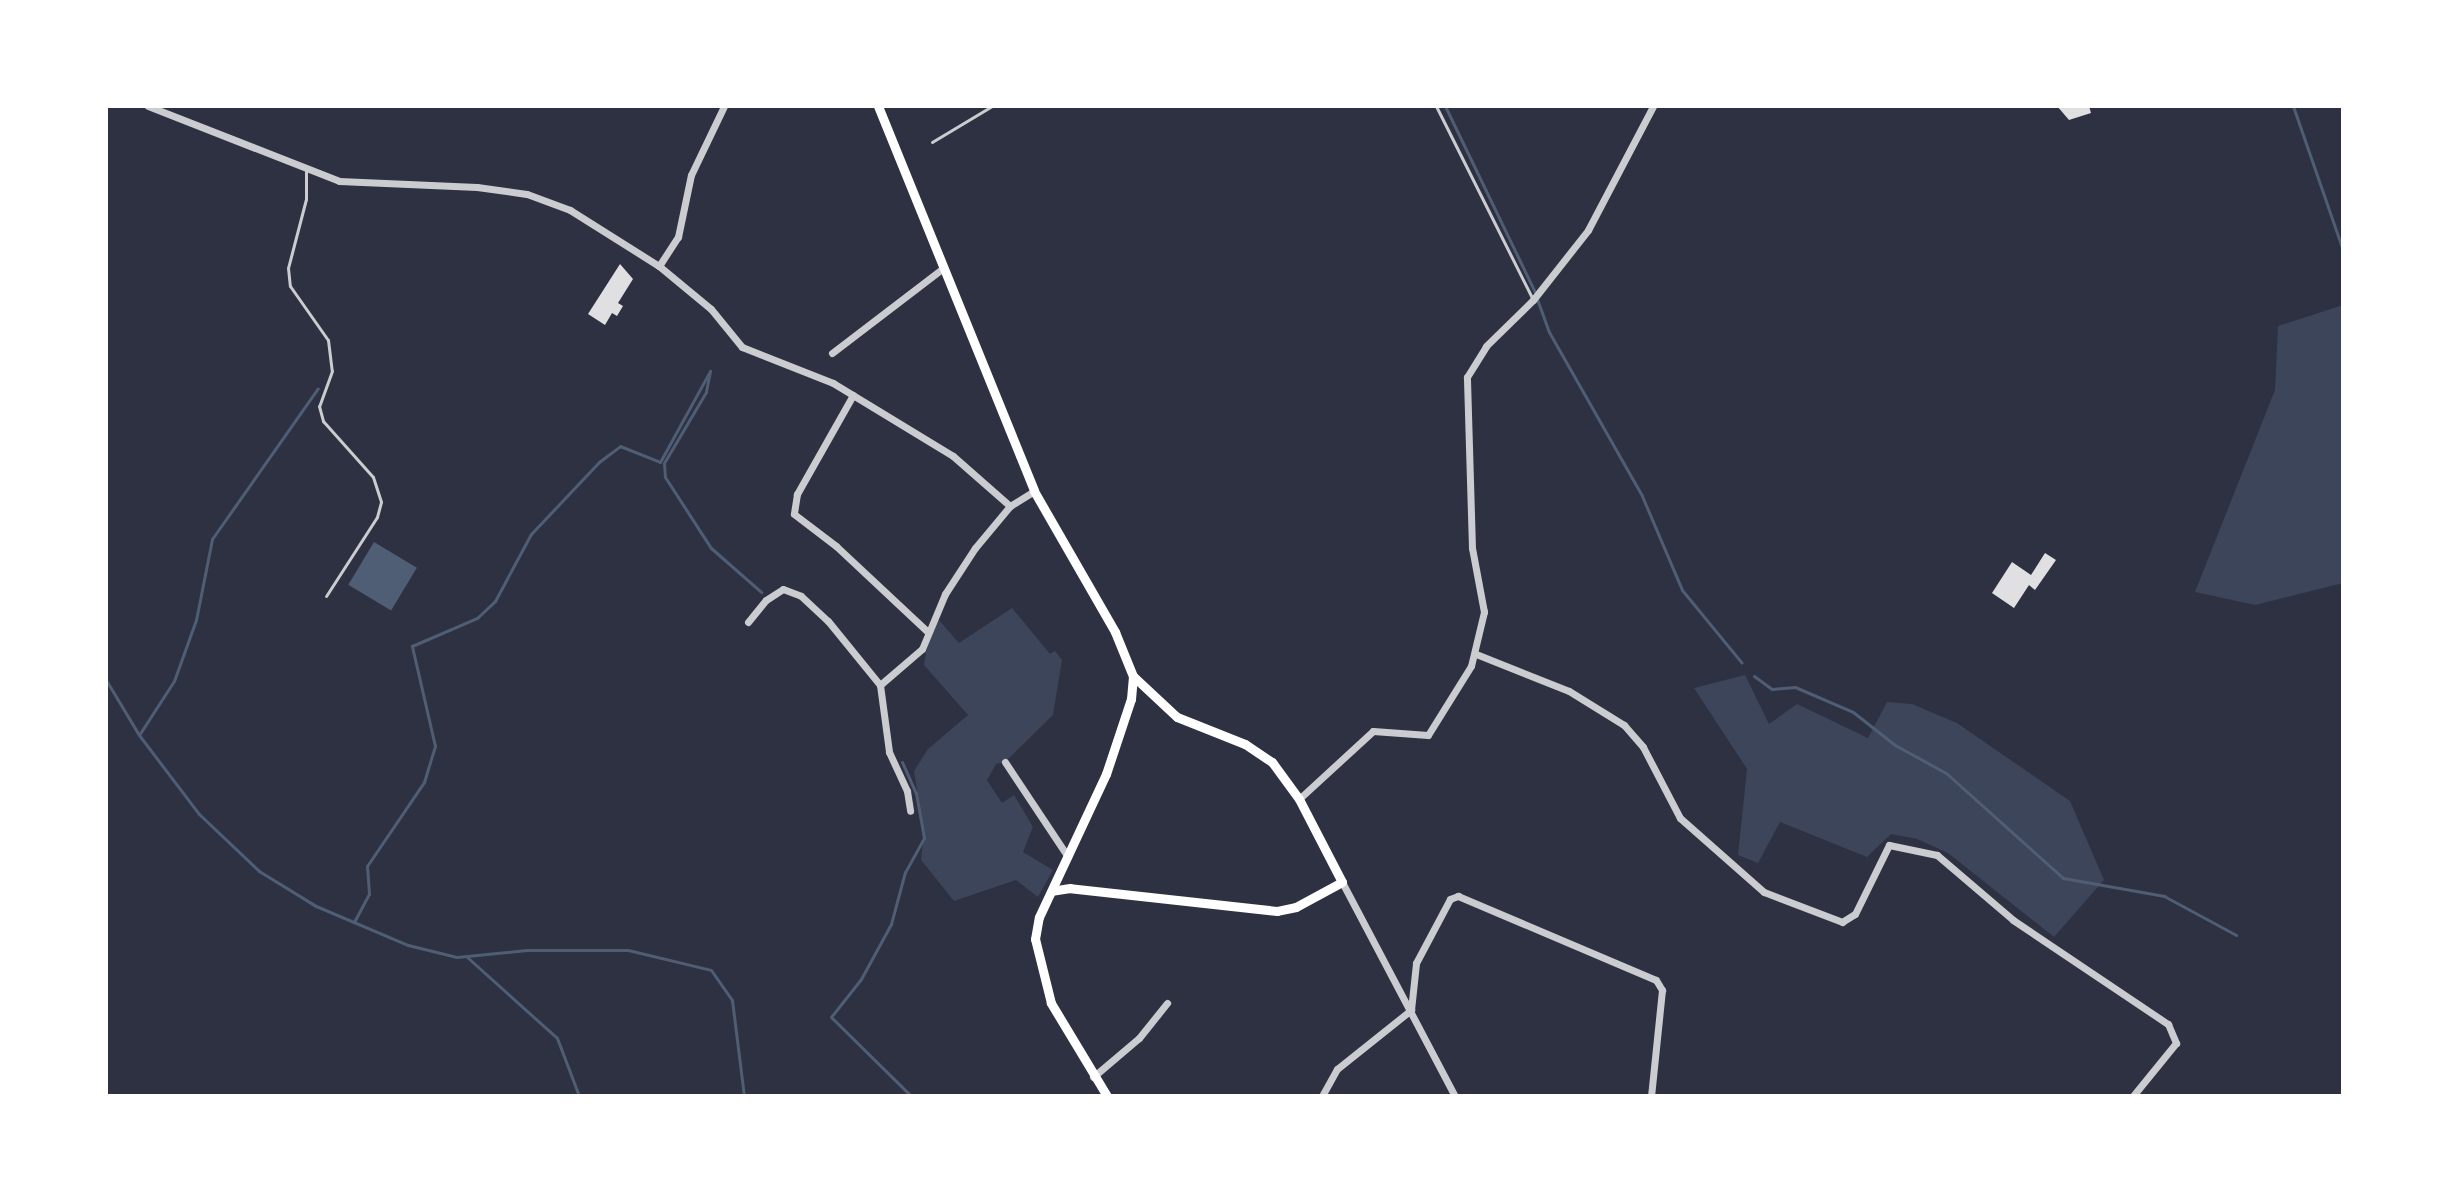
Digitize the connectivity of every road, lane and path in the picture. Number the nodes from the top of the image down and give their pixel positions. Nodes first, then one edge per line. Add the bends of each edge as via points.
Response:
1 (148, 106) edge
2 (724, 106) edge
3 (878, 106) edge
4 (992, 106) edge
5 (1436, 106) edge
6 (1653, 106) edge
7 (932, 142) dead end
8 (306, 170) junction
9 (659, 266) junction
10 (943, 268) junction
11 (1533, 300) junction
12 (832, 353) dead end
13 (853, 395) junction
14 (1034, 491) junction
15 (1010, 506) junction
16 (326, 596) dead end
17 (748, 622) dead end
18 (928, 632) junction
19 (1476, 654) junction
20 (1133, 676) junction
21 (880, 685) junction
22 (1005, 762) dead end
23 (1299, 799) junction
24 (910, 811) dead end
25 (1069, 859) junction
26 (1062, 871) junction
27 (1342, 882) junction
28 (1070, 888) junction
29 (1052, 891) junction
30 (1167, 1003) dead end
31 (1411, 1010) junction
32 (1093, 1077) junction
33 (1107, 1096) edge
34 (1322, 1096) edge
35 (1455, 1096) edge
36 (1651, 1096) edge
37 (2133, 1096) edge

1 - 8 street
2 - 9 street via 691,175 678,237
3 - 10 main road via 905,160
4 - 7 lane
5 - 11 lane
6 - 11 street via 1588,230
8 - 9 street via 353,183 453,185 538,197 606,230
8 - 16 lane via 306,199 288,268 290,286 328,340 332,371 319,406 323,421 373,477 381,502 377,517
9 - 13 street via 711,309 742,347
10 - 12 street
10 - 14 main road
11 - 19 street via 1479,356 1465,388 1472,548 1484,612
13 - 15 street via 953,456
13 - 18 street via 795,498 794,514
14 - 15 street
14 - 20 main road via 1115,632
15 - 18 street via 958,573
17 - 21 street via 778,590 794,592 828,621
18 - 21 street via 915,657
19 - 23 street via 1432,732 1417,737 1373,731
19 - 37 street via 1569,691 1624,725 1643,747 1680,818 1764,892 1842,922 1855,914 1889,845 1937,855 2013,920 2168,1024 2176,1043
20 - 23 main road via 1177,717 1268,757
20 - 25 main road via 1123,725
21 - 24 street via 889,752
22 - 25 street
23 - 27 main road
25 - 26 main road
26 - 28 main road
26 - 29 main road
27 - 28 main road via 1296,907 1277,911
27 - 31 street
28 - 29 main road
29 - 32 main road via 1037,923 1036,956 1051,1003
30 - 32 street via 1139,1038
31 - 34 street via 1337,1069
31 - 35 street
31 - 36 street via 1416,963 1450,899 1458,896 1656,980 1662,990
32 - 33 main road

